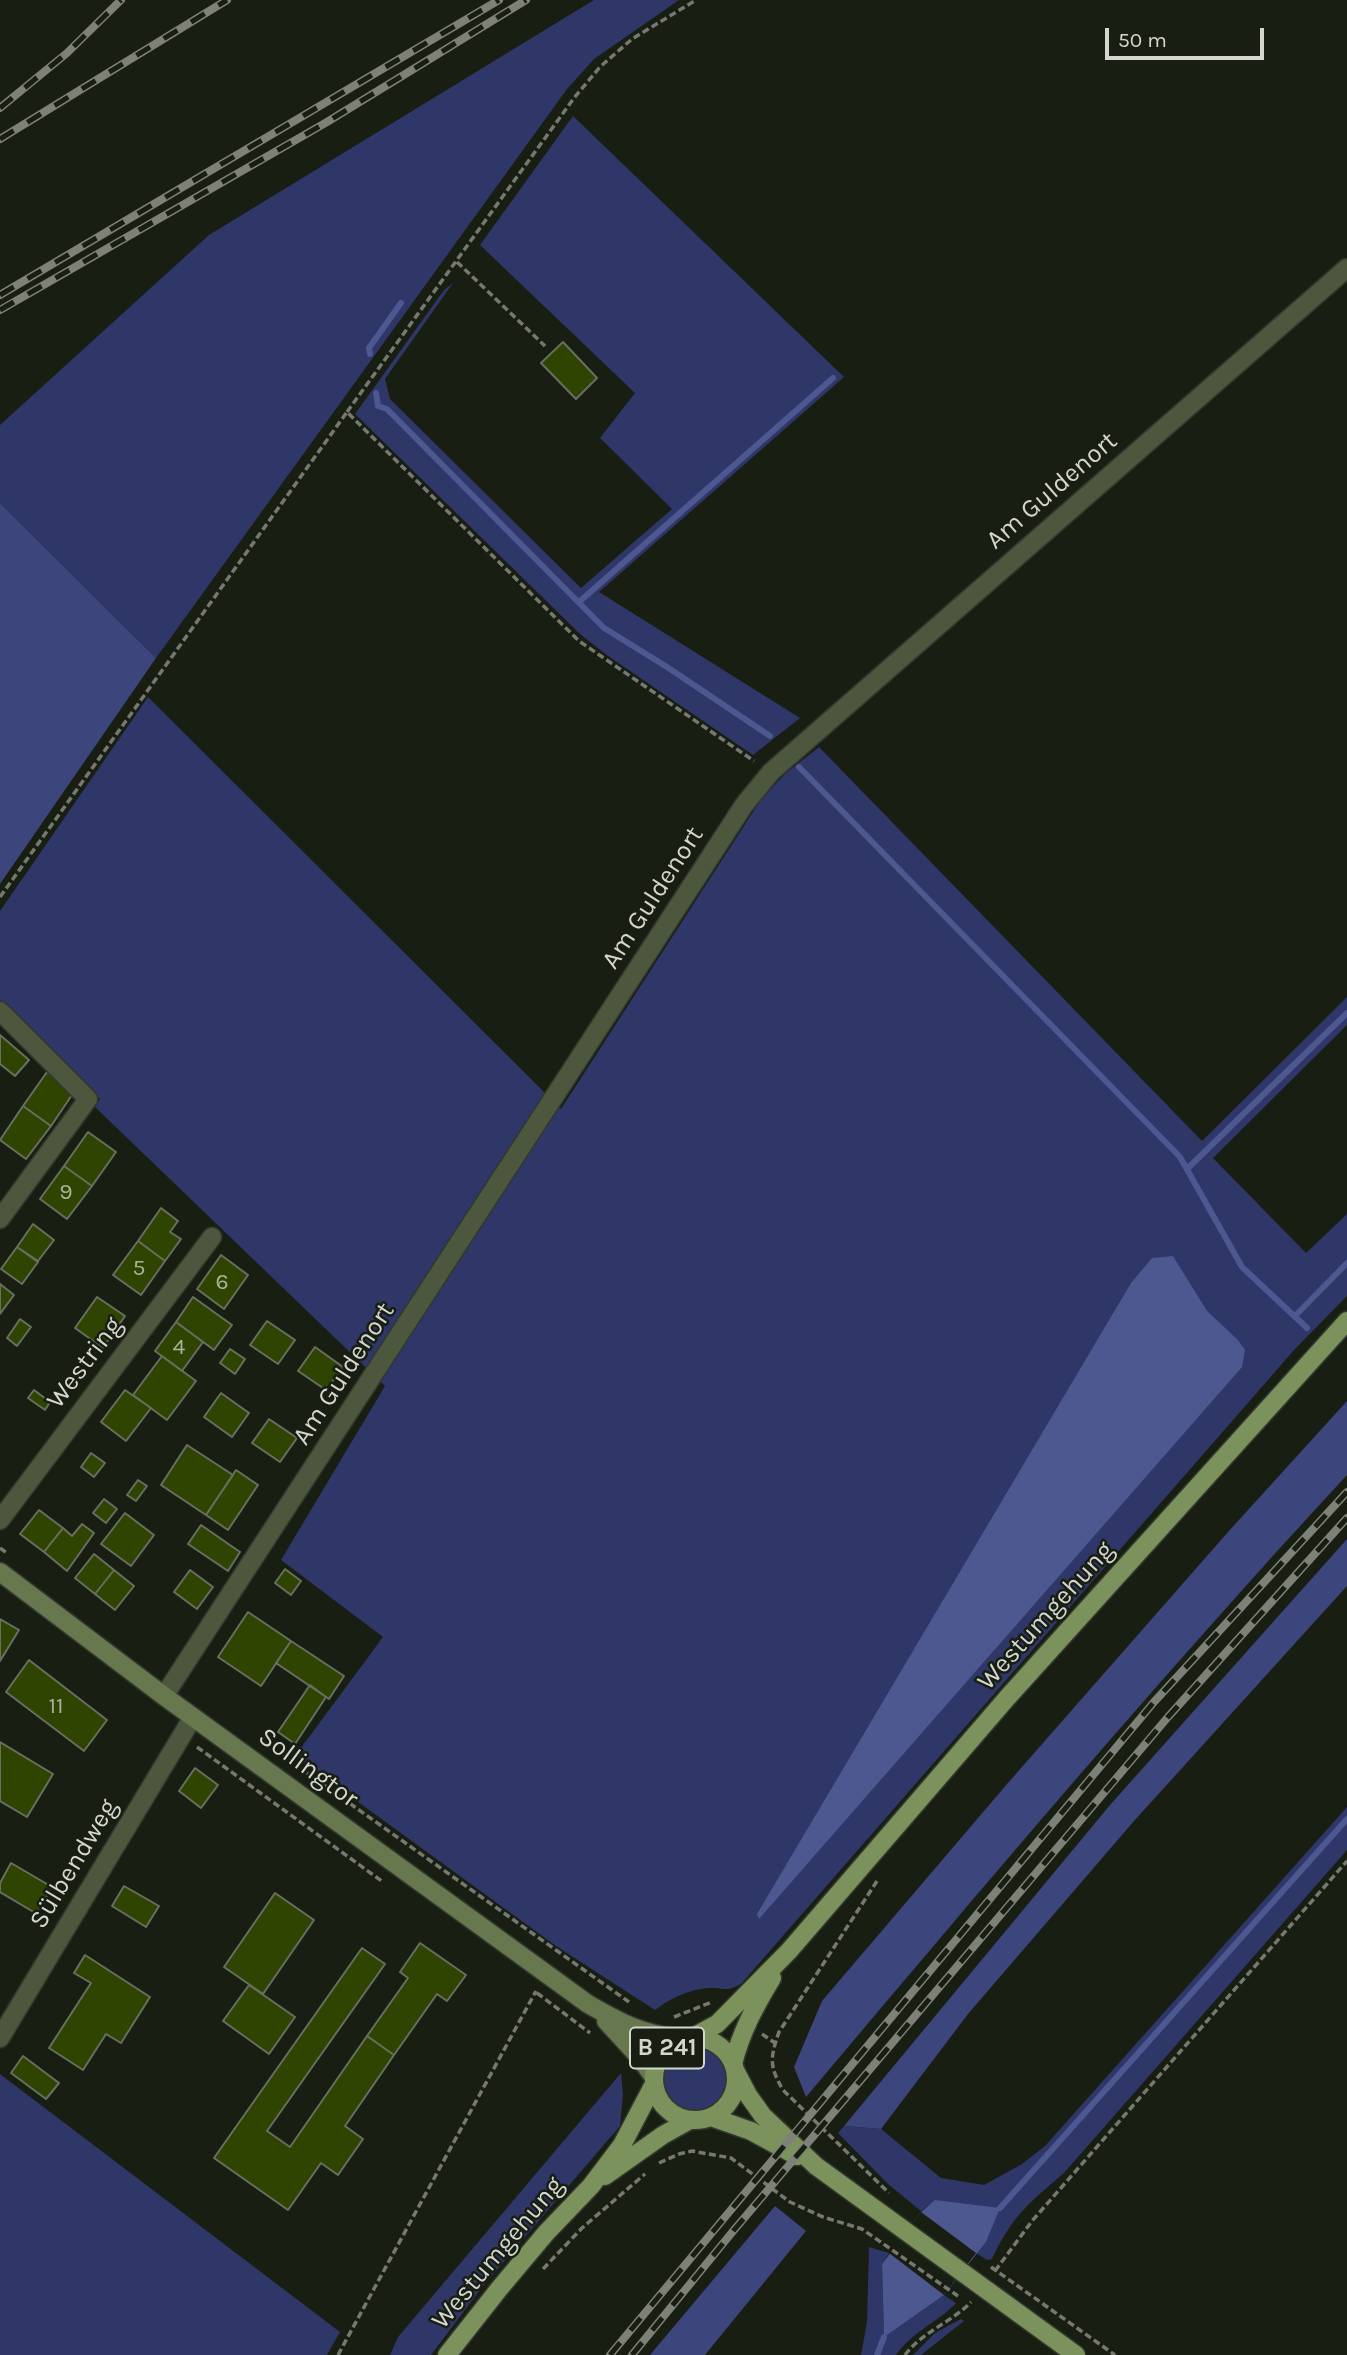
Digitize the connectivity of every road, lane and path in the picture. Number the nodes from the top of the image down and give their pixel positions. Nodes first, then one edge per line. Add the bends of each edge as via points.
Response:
1 (696, 0) edge
2 (457, 262) junction
3 (1347, 268) edge
4 (545, 346) dead end
5 (347, 412) junction
6 (771, 772) junction
7 (0, 897) edge
8 (0, 1011) edge
9 (0, 1219) edge
10 (212, 1237) dead end
11 (1347, 1321) edge
12 (0, 1520) edge
13 (0, 1572) edge
14 (164, 1696) junction
15 (192, 1717) junction
16 (182, 1735) junction
17 (299, 1768) dead end
18 (1347, 1861) edge
19 (884, 1870) dead end
20 (392, 1888) dead end
21 (789, 1951) junction
22 (546, 1973) junction
23 (536, 1992) junction
24 (588, 2004) junction
25 (634, 2006) dead end
26 (701, 2006) dead end
27 (666, 2019) dead end
28 (0, 2038) edge
29 (687, 2038) junction
30 (598, 2040) dead end
31 (734, 2067) junction
32 (653, 2080) junction
33 (711, 2117) junction
34 (690, 2120) junction
35 (658, 2164) dead end
36 (816, 2166) junction
37 (649, 2171) dead end
38 (591, 2186) junction
39 (896, 2199) dead end
40 (997, 2270) junction
41 (539, 2274) dead end
42 (983, 2288) junction
43 (948, 2290) dead end
44 (338, 2355) edge
45 (447, 2355) edge
46 (905, 2355) edge
47 (1076, 2355) edge
48 (1115, 2355) edge

1 - 2 path via 632,39 600,67
2 - 4 path
2 - 5 path
3 - 6 street, Am Guldenort
5 - 6 path via 579,641
5 - 7 path
6 - 14 street, Am Guldenort via 744,805
8 - 9 street via 88,1099
10 - 12 street, Westring
11 - 21 main road, Westumgehung via 1007,1698
13 - 14 main road, Sollingtor / B 241
14 - 15 main road, Sollingtor / B 241
15 - 16 street, Sülbendweg
15 - 22 main road, Sollingtor / B 241
16 - 20 path
16 - 28 street, Sülbendweg
17 - 25 path
18 - 40 path via 1032,2221
19 - 39 path via 779,2032 771,2070 783,2090
21 - 29 main road, Westumgehung via 717,2024
21 - 31 main road, Westumgehung via 752,2012 739,2040
22 - 23 path
22 - 24 main road, Sollingtor / B 241
23 - 30 path
23 - 44 path
24 - 29 main road, Sollingtor / B 241 via 625,2026 657,2036
24 - 32 main road, Sollingtor / B 241 via 624,2040
26 - 27 path
29 - 31 main road, B 241 via 717,2044
29 - 32 main road, B 241 via 661,2054
31 - 33 main road, B 241 via 732,2098
31 - 36 main road, B 241 via 763,2116
32 - 34 main road, B 241 via 657,2098 666,2108
32 - 38 main road, Westumgehung / B 241 via 622,2145
33 - 34 main road, B 241
33 - 36 main road, B 241 via 751,2131
34 - 38 main road, Westumgehung / B 241
35 - 43 path via 692,2151 731,2158 790,2202 862,2229
36 - 42 main road, B 241
37 - 41 path via 582,2228
38 - 45 main road, Westumgehung / B 241 via 546,2233
40 - 42 path
40 - 48 path
42 - 46 path via 961,2312
42 - 47 main road, B 241

